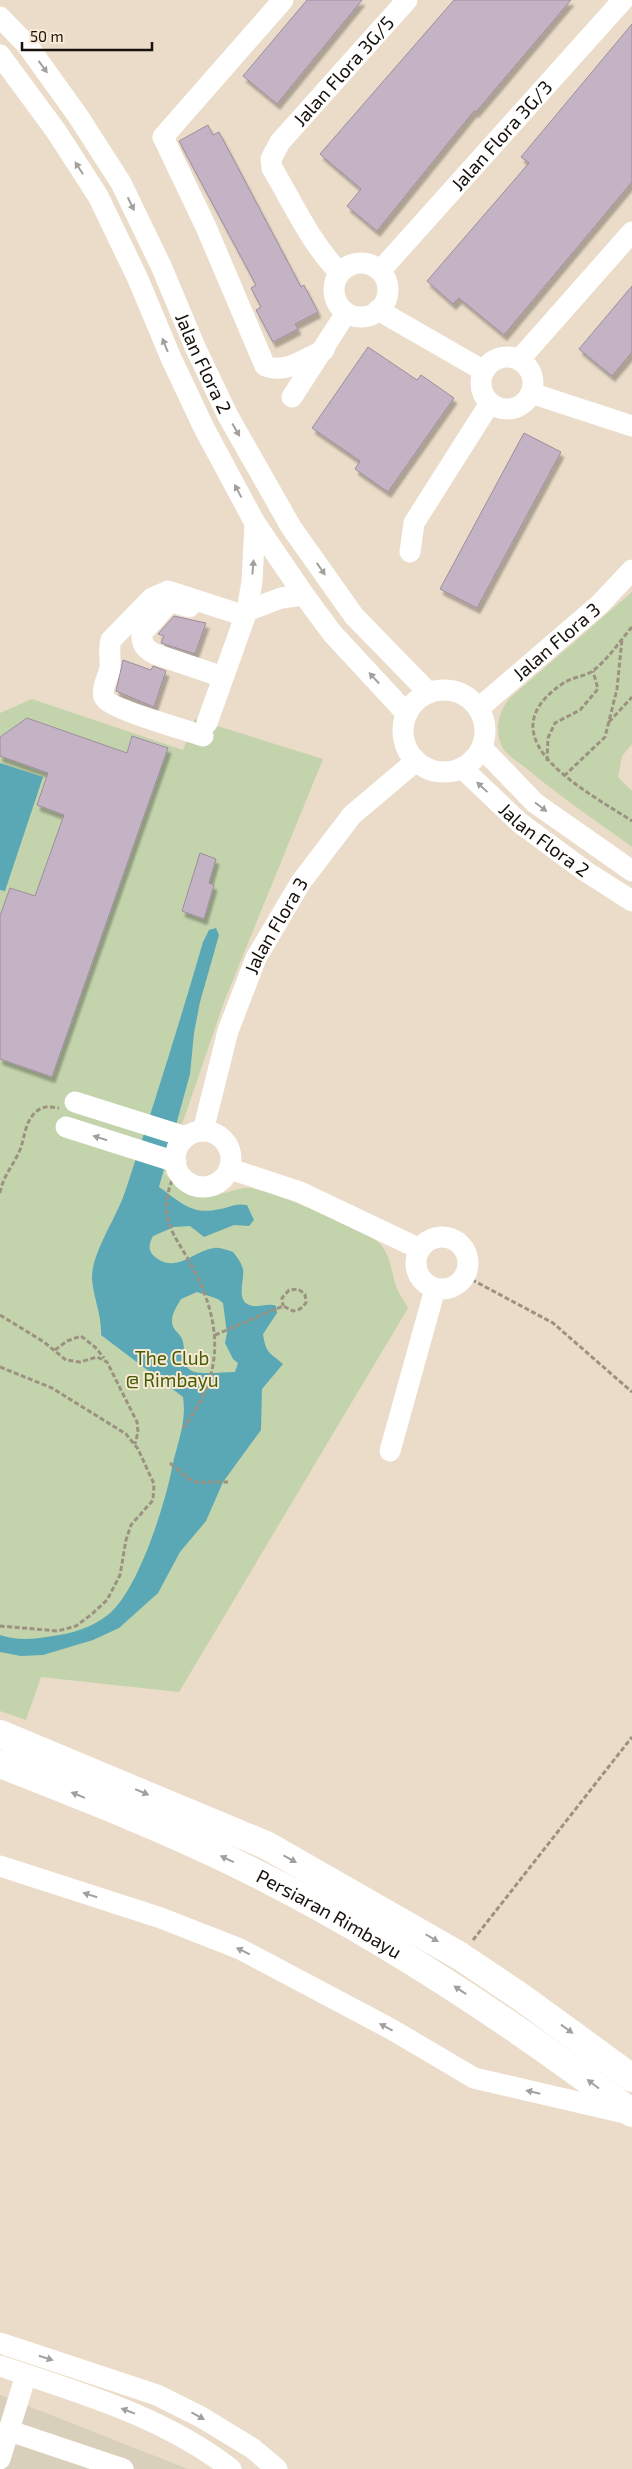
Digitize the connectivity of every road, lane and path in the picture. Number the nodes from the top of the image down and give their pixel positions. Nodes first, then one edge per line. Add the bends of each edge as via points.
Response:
1 (283, 0) edge
2 (407, 0) edge
3 (623, 0) edge
4 (0, 17) edge
5 (0, 55) edge
6 (632, 232) edge
7 (380, 270) junction
8 (340, 273) junction
9 (378, 310) junction
10 (346, 313) junction
11 (324, 350) junction
12 (519, 360) junction
13 (484, 371) junction
14 (531, 393) junction
15 (292, 397) dead end
16 (490, 403) junction
17 (632, 426) edge
18 (255, 523) junction
19 (410, 552) dead end
20 (632, 570) edge
21 (304, 595) junction
22 (244, 617) junction
23 (632, 627) edge
24 (622, 638) junction
25 (593, 671) junction
26 (223, 678) junction
27 (429, 693) junction
28 (632, 698) edge
29 (478, 708) junction
30 (407, 714) junction
31 (609, 722) junction
32 (482, 748) junction
33 (416, 761) junction
34 (547, 761) junction
35 (463, 769) junction
36 (564, 776) junction
37 (632, 820) edge
38 (632, 872) edge
39 (632, 901) edge
40 (68, 1113) junction
41 (190, 1134) junction
42 (174, 1162) junction
43 (230, 1169) junction
44 (169, 1190) dead end
45 (0, 1193) edge
46 (420, 1249) junction
47 (465, 1276) junction
48 (436, 1289) junction
49 (282, 1307) junction
50 (0, 1314) edge
51 (217, 1335) junction
52 (55, 1350) junction
53 (107, 1362) junction
54 (0, 1367) edge
55 (632, 1392) edge
56 (184, 1428) dead end
57 (135, 1445) junction
58 (390, 1450) dead end
59 (171, 1464) dead end
60 (228, 1482) dead end
61 (0, 1626) edge
62 (0, 1734) edge
63 (632, 1737) edge
64 (0, 1764) edge
65 (0, 1866) edge
66 (460, 1956) junction
67 (632, 2078) edge
68 (632, 2114) edge
69 (0, 2343) edge
70 (0, 2366) edge
71 (26, 2375) junction
72 (10, 2431) junction
73 (0, 2459) edge
74 (124, 2469) edge
75 (231, 2469) edge
76 (277, 2469) edge

1 - 11 street via 163,137 206,227 264,366 284,369
2 - 8 street, Jalan Flora 3G/5 via 273,150 272,168 327,260
3 - 7 street, Jalan Flora 3G/3
4 -> 27 street, Jalan Flora 2 via 27,45 121,183 228,416 292,527 354,616
18 -> 5 street, Jalan Flora 2 via 204,428 98,196 56,131
6 - 12 street
7 - 8 street via 359,263
7 - 9 street via 388,290
8 - 10 street via 334,284 335,298
9 - 10 street via 366,316
9 - 13 street
10 - 11 street
11 - 15 street
12 - 13 street via 512,357 496,360
12 - 14 street via 532,374
13 - 16 street via 482,392
14 - 16 street via 527,400 513,408
14 - 17 street
16 - 19 street via 419,515 411,533
18 - 21 street, Jalan Flora 2
22 -> 18 street via 252,581
20 - 29 street, Jalan Flora 3 via 600,604
21 - 22 street via 280,598
30 -> 21 street, Jalan Flora 2 via 332,632
22 - 26 street
22 - 26 street via 172,602 142,633 143,644 154,654
22 - 26 street via 177,592 168,591 152,598 111,640 110,670 104,696 107,701 136,714 205,730
23 - 24 path
24 - 25 path
24 - 31 path via 618,689
25 - 34 path via 598,690 580,710 555,723 548,738
25 - 34 path via 562,683 538,707 531,727
27 - 29 street via 457,691
27 - 30 street via 417,700
28 - 31 path
29 - 32 street via 486,734
30 - 33 street via 404,737
31 - 36 path via 605,737
32 - 35 street
32 -> 38 street, Jalan Flora 2 via 535,803
33 - 35 street via 438,772
33 - 41 street, Jalan Flora 3 via 352,815 301,882 256,958
34 - 36 path
39 -> 35 street, Jalan Flora 2 via 585,871 520,822
36 - 37 path
40 - 41 street
42 -> 40 street via 133,1150
40 - 45 path via 44,1106 36,1111 28,1122 20,1150 2,1180
41 - 42 street via 176,1153
41 - 43 street via 220,1136 230,1151
42 - 43 street via 184,1179 200,1187 218,1183
43 - 46 street via 300,1192
44 - 51 path via 166,1218 207,1298
46 - 47 street via 434,1238 452,1239 460,1244 468,1259
46 - 48 street via 416,1256 417,1273 421,1280
47 - 48 street via 452,1288
47 - 55 path via 553,1323
48 - 58 street
49 - 49 path via 294,1311 300,1309 306,1303 305,1294 298,1289 289,1290 282,1298
49 - 51 path
50 - 52 path
51 - 56 path via 206,1394
52 - 53 path via 73,1362 97,1357
52 - 53 path via 67,1340 81,1336
53 - 57 path via 137,1422
54 - 57 path via 52,1388 88,1408 126,1434
57 - 61 path via 154,1484 152,1500 131,1524 120,1575 107,1600 76,1626 58,1631
59 - 60 path via 193,1482
62 -> 66 main road, Persiaran Rimbayu via 266,1845
63 - 66 path
68 -> 64 main road, Persiaran Rimbayu via 563,2061 466,1994 362,1930 170,1832
68 -> 65 street via 474,2078 391,2029 240,1949 161,1918
66 -> 67 main road, Persiaran Rimbayu
69 -> 76 street via 157,2394 252,2448
70 - 71 street
71 - 72 street
75 -> 71 street via 175,2432 141,2416
72 - 73 street
72 - 74 street

